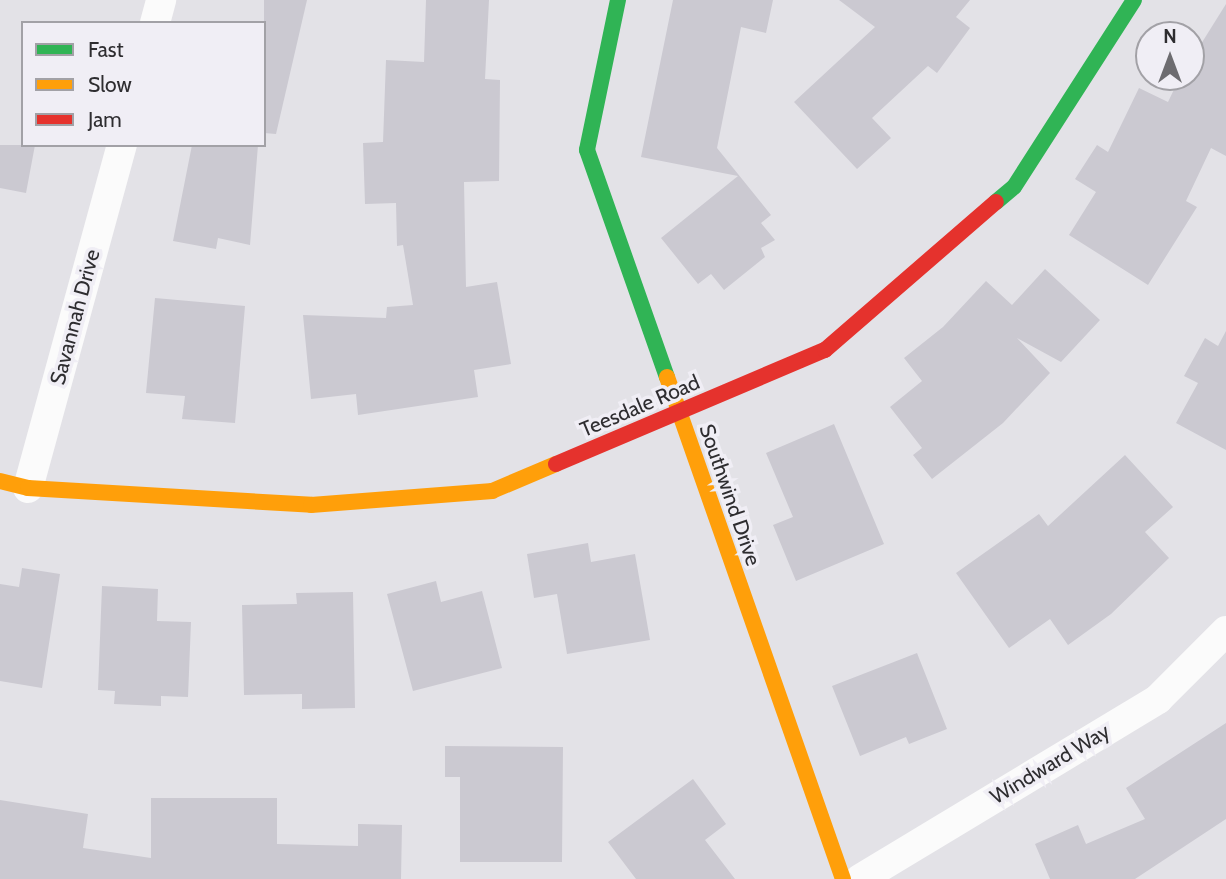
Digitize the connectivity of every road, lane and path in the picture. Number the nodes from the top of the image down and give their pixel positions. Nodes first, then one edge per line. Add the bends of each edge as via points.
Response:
1 (161, 0) edge
2 (618, 0) edge
3 (1134, 0) edge
4 (156, 21) edge
5 (120, 147) edge
6 (679, 413) junction
7 (14, 485) edge
8 (1226, 631) edge
9 (843, 879) edge
10 (860, 879) edge

1 - 4 street
2 - 6 street, Southwind Drive via 587,150
3 - 6 street, Teesdale Road via 1013,187 825,350
5 - 7 street, Savannah Drive
6 - 7 street, Teesdale Road via 492,492 311,505
6 - 9 street, Southwind Drive
8 - 10 street, Windward Way via 1158,699

